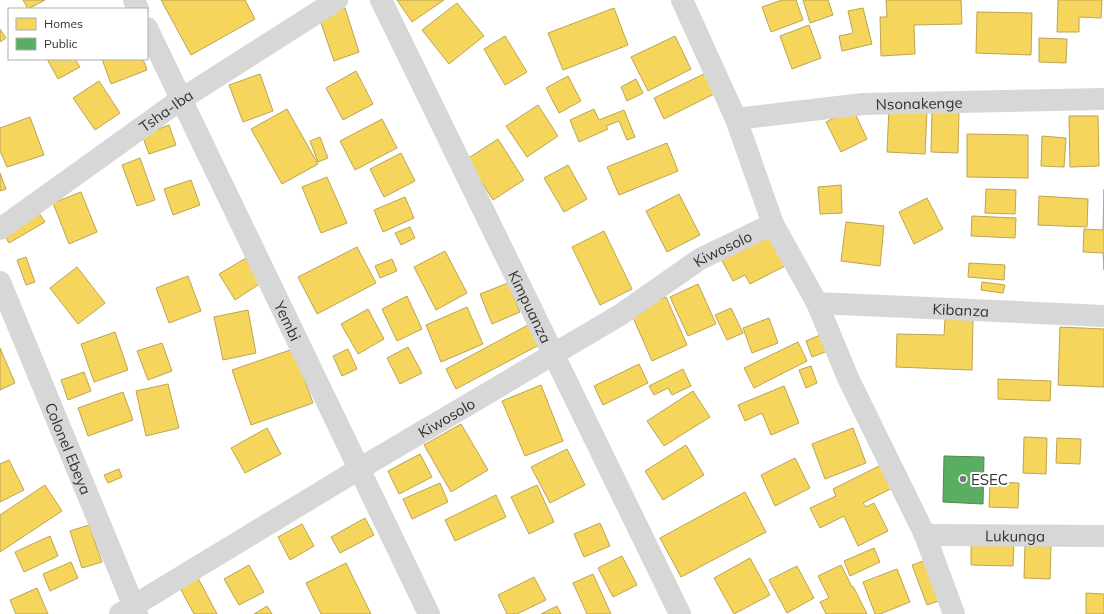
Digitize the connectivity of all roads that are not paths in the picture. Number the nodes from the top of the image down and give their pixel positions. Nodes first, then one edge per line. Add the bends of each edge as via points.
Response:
1 (337, 0) edge
2 (381, 0) edge
3 (682, 0) edge
4 (148, 30) edge
5 (180, 100) junction
6 (1104, 100) edge
7 (736, 119) junction
8 (773, 224) junction
9 (0, 229) edge
10 (0, 282) edge
11 (817, 302) junction
12 (1104, 316) edge
13 (553, 355) junction
14 (359, 469) junction
15 (925, 535) junction
16 (1104, 536) edge
17 (130, 611) edge
18 (429, 614) edge
19 (680, 614) edge
20 (954, 614) edge

1 - 5 street, Tsha-Iba
2 - 13 street, Kimpuanza
3 - 7 street
4 - 5 street, Yembi
5 - 9 street, Tsha-Iba
5 - 14 street, Yembi
6 - 7 street, Nsonakenge via 863,104
7 - 8 street
8 - 11 street
8 - 13 street, Kiwosolo via 700,259 620,315
10 - 17 street, Colonel Ebeya
11 - 12 street, Kibanza
11 - 15 street via 848,378
13 - 14 street, Kiwosolo
13 - 19 street, Kimpuanza
14 - 17 street, Kiwosolo
14 - 18 street, Yembi
15 - 16 street, Lukunga
15 - 20 street

